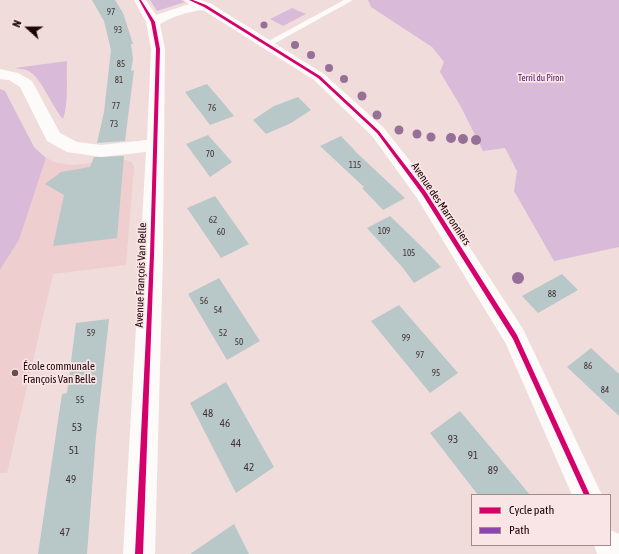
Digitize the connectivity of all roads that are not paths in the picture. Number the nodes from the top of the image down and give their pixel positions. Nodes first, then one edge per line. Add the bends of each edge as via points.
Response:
1 (140, 0) edge
2 (350, 0) edge
3 (198, 3) edge
4 (153, 22) junction
5 (267, 44) junction
6 (0, 74) edge
7 (154, 146) junction
8 (587, 494) edge
9 (139, 554) edge

1 - 4 street, Avenue François Van Belle
2 - 5 lane
3 - 4 street via 168,13
3 - 5 street, Avenue des Marronniers
4 - 7 street, Avenue François Van Belle via 158,48
5 - 8 street, Avenue des Marronniers via 319,77 378,132 424,193 515,337
6 - 7 street via 13,76 26,84 53,137 72,148 101,151
7 - 9 street, Avenue François Van Belle via 152,255

